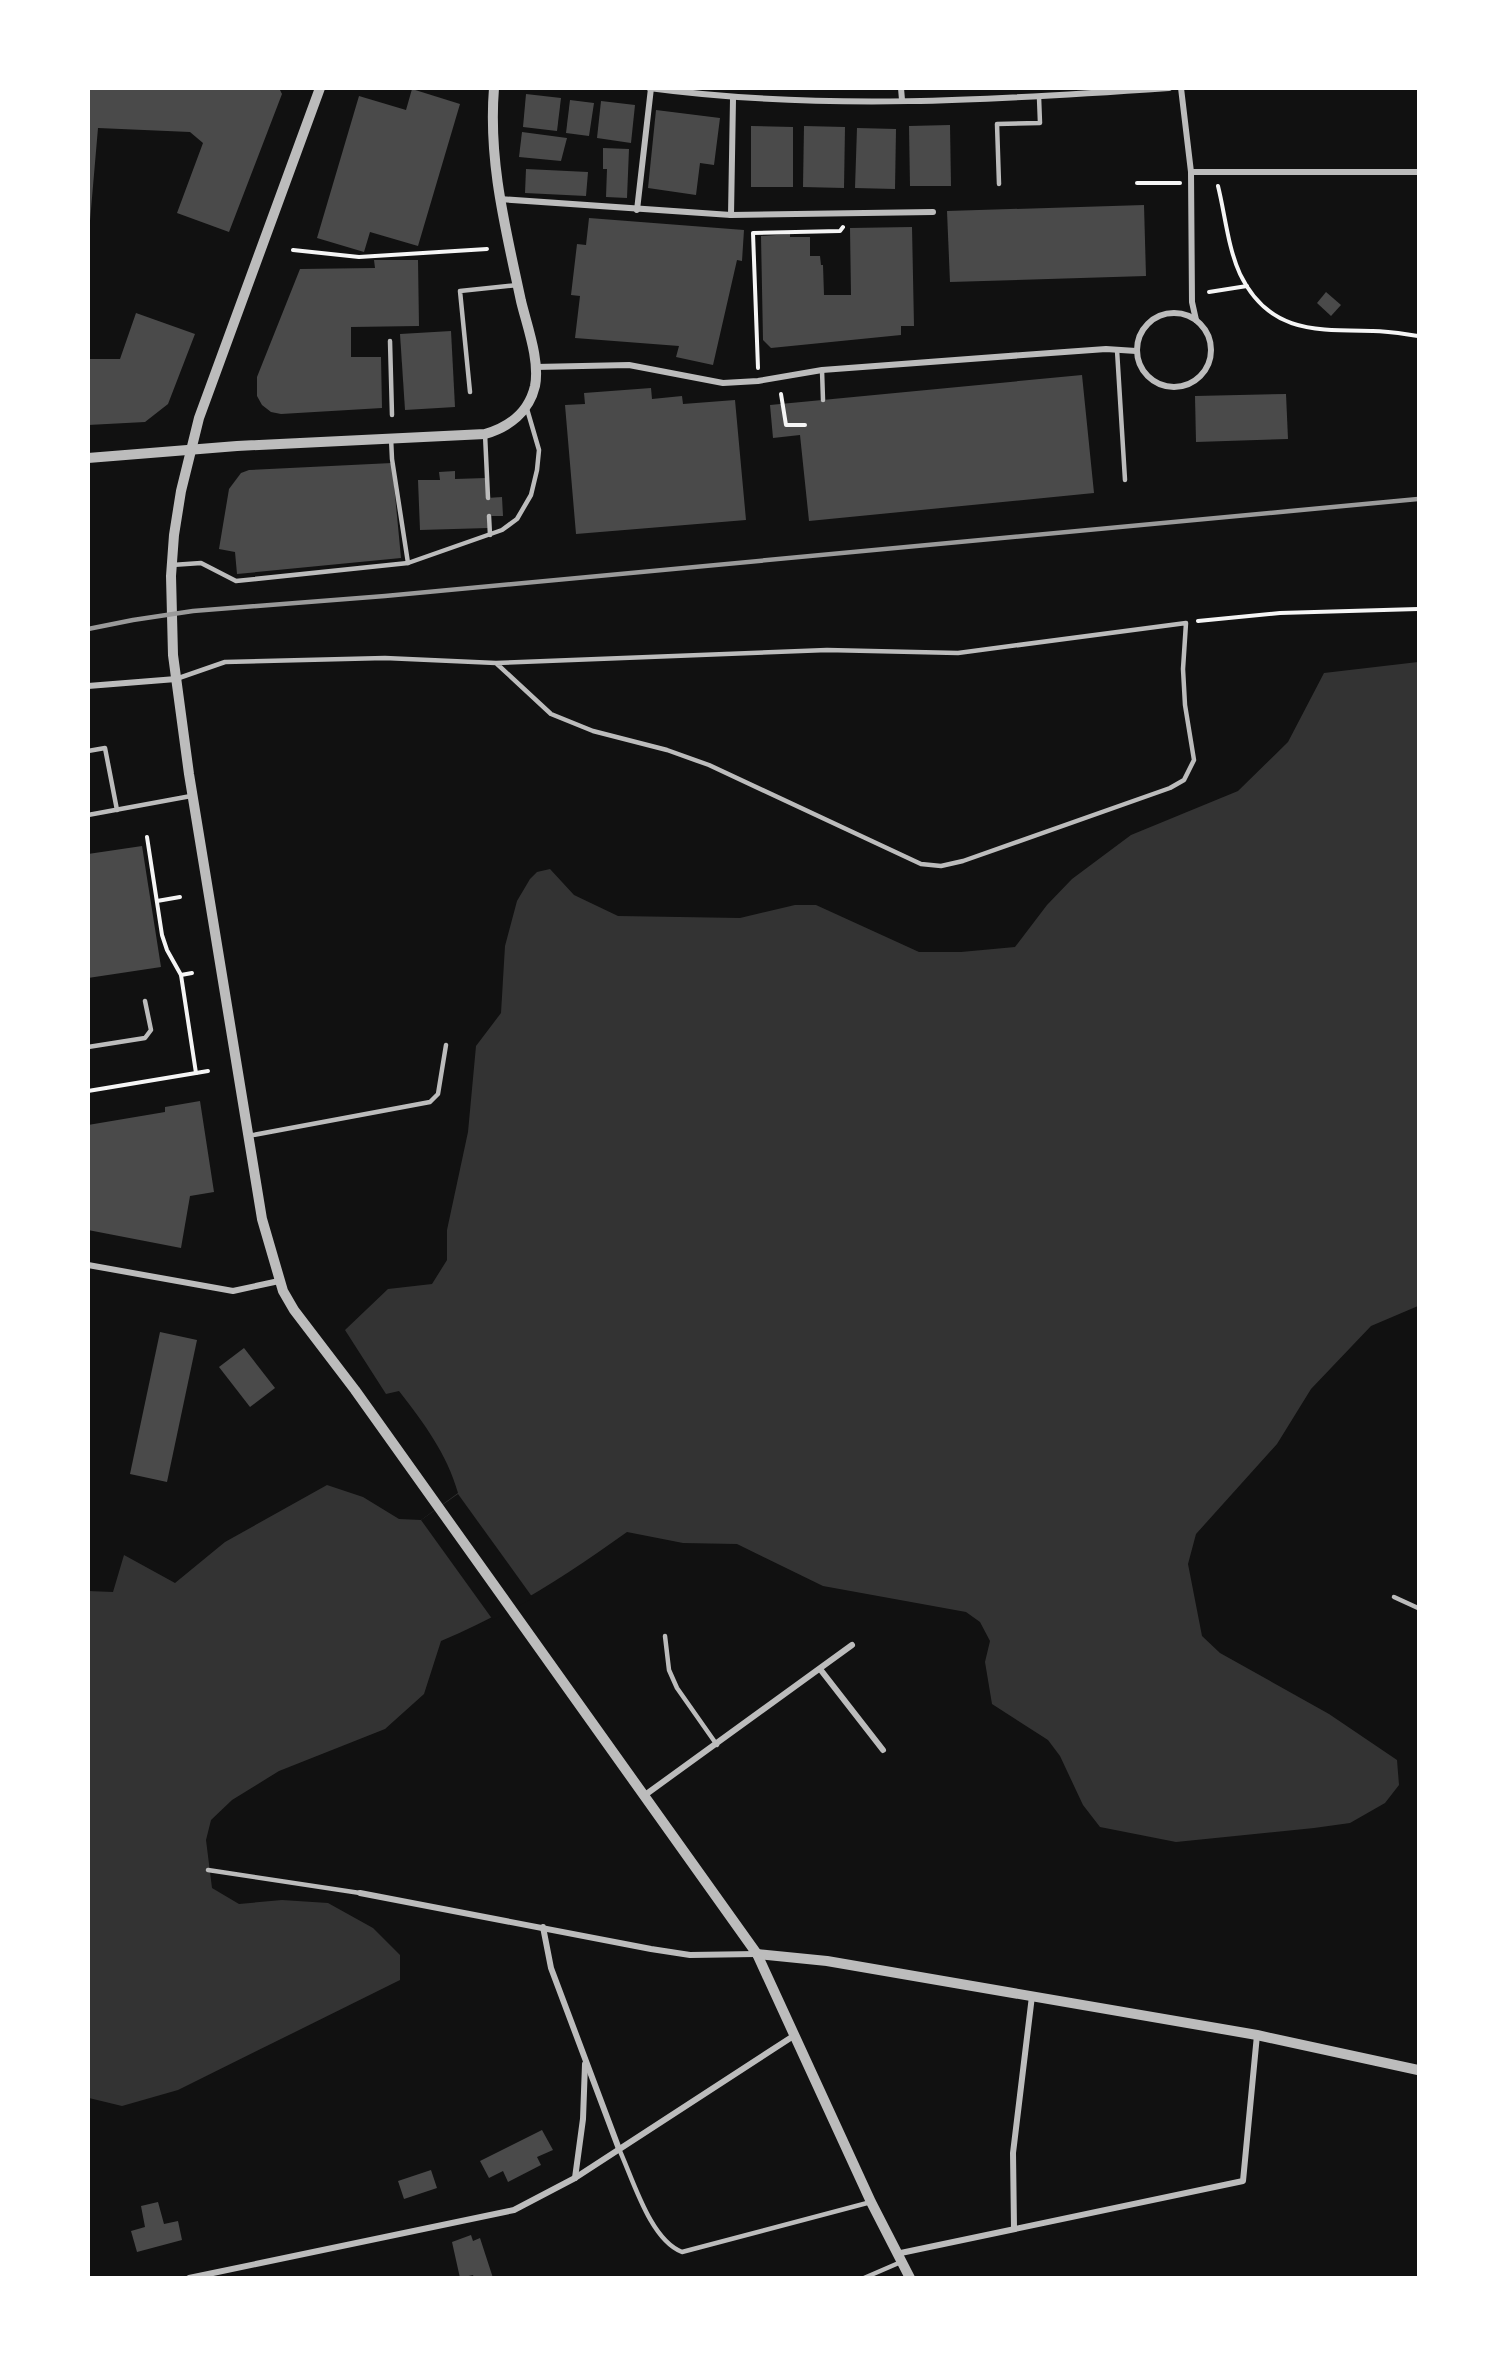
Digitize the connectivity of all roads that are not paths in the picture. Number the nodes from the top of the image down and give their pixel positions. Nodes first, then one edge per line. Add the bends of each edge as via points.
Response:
1 (320, 88) edge
2 (494, 88) edge
3 (901, 88) edge
4 (1038, 88) edge
5 (1169, 88) edge
6 (1181, 88) edge
7 (650, 89) edge
8 (1039, 96) junction
9 (734, 99) junction
10 (902, 100) junction
11 (1191, 172) junction
12 (1419, 172) edge
13 (999, 184) dead end
14 (499, 199) junction
15 (637, 210) junction
16 (933, 212) dead end
17 (731, 215) junction
18 (518, 285) junction
19 (1196, 320) junction
20 (390, 341) dead end
21 (1117, 350) junction
22 (1136, 351) junction
23 (535, 367) junction
24 (822, 370) junction
25 (470, 392) dead end
26 (824, 400) dead end
27 (526, 406) junction
28 (392, 415) dead end
29 (485, 434) junction
30 (392, 438) junction
31 (190, 450) junction
32 (88, 458) edge
33 (1125, 480) dead end
34 (488, 498) dead end
35 (489, 516) dead end
36 (490, 535) junction
37 (408, 563) junction
38 (172, 565) junction
39 (496, 663) junction
40 (176, 679) junction
41 (88, 686) edge
42 (88, 750) edge
43 (194, 795) junction
44 (117, 810) junction
45 (88, 815) edge
46 (146, 1001) dead end
47 (446, 1045) dead end
48 (88, 1047) edge
49 (248, 1136) junction
50 (88, 1265) edge
51 (279, 1281) junction
52 (1394, 1597) dead end
53 (1419, 1608) edge
54 (665, 1636) dead end
55 (852, 1645) dead end
56 (820, 1670) junction
57 (717, 1745) junction
58 (883, 1750) dead end
59 (645, 1795) junction
60 (208, 1870) dead end
61 (360, 1893) joint
62 (543, 1927) junction
63 (757, 1954) junction
64 (1032, 1996) junction
65 (795, 2035) junction
66 (1257, 2035) junction
67 (586, 2060) junction
68 (1419, 2070) edge
69 (619, 2149) junction
70 (574, 2178) junction
71 (871, 2202) junction
72 (1014, 2228) junction
73 (898, 2258) junction
74 (189, 2277) edge
75 (864, 2277) edge
76 (910, 2277) edge

1 - 31 street
2 - 14 street via 494,161
3 - 10 street
4 - 8 street
5 - 8 street
6 - 11 street
7 - 9 street
7 - 15 street
8 - 10 street
8 - 13 lane via 1040,123 997,124
9 - 10 street
9 - 17 street
11 - 12 street
11 - 19 street via 1192,302
14 - 15 street
14 - 18 street
15 - 17 street
16 - 17 street
18 - 23 street
18 - 25 lane via 460,291
19 - 22 street via 1173,313 1151,320 1138,339
19 - 22 street via 1204,328 1212,350 1203,374 1193,383 1168,388 1156,383 1142,369
20 - 28 lane
21 - 22 street
21 - 24 street
21 - 33 lane
23 - 24 street via 629,365 704,381 758,381
23 - 27 street via 535,384
24 - 26 lane
27 - 29 street via 508,424
27 - 36 lane via 539,450 531,495 518,519
29 - 30 street
29 - 34 lane
30 - 31 street
30 - 37 lane
31 - 32 street
31 - 38 street
35 - 36 lane
36 - 37 lane
37 - 38 lane via 236,581 201,563
38 - 40 street via 171,631
39 - 39 lane via 551,714 593,731 709,765 921,864 941,866 1170,788 1184,780 1194,760 1185,705 1186,622 958,653 827,650
39 - 40 lane via 385,658 225,662
40 - 41 street
40 - 43 street
42 - 44 lane via 105,748
43 - 44 lane
43 - 49 street
44 - 45 lane
46 - 48 lane via 151,1030 145,1038
47 - 49 lane via 438,1094 430,1102
49 - 51 street via 262,1219
50 - 51 street via 233,1291
51 - 59 street via 294,1311
52 - 53 lane
54 - 57 lane via 669,1670 677,1688
55 - 56 street
56 - 57 street
56 - 58 street
57 - 59 street
59 - 63 street
60 - 61 lane
61 - 62 street
62 - 63 street via 690,1955
62 - 67 street via 550,1968
63 - 64 street via 827,1961
63 - 65 street
64 - 66 street
64 - 72 street via 1013,2153
65 - 69 street
65 - 71 street
66 - 68 street
66 - 72 street via 1243,2181
67 - 69 street
67 - 70 street
69 - 70 street
69 - 71 lane via 654,2226 673,2248 682,2252
70 - 74 street via 522,2206 481,2219
71 - 73 street
72 - 73 street
73 - 75 lane
73 - 76 street

